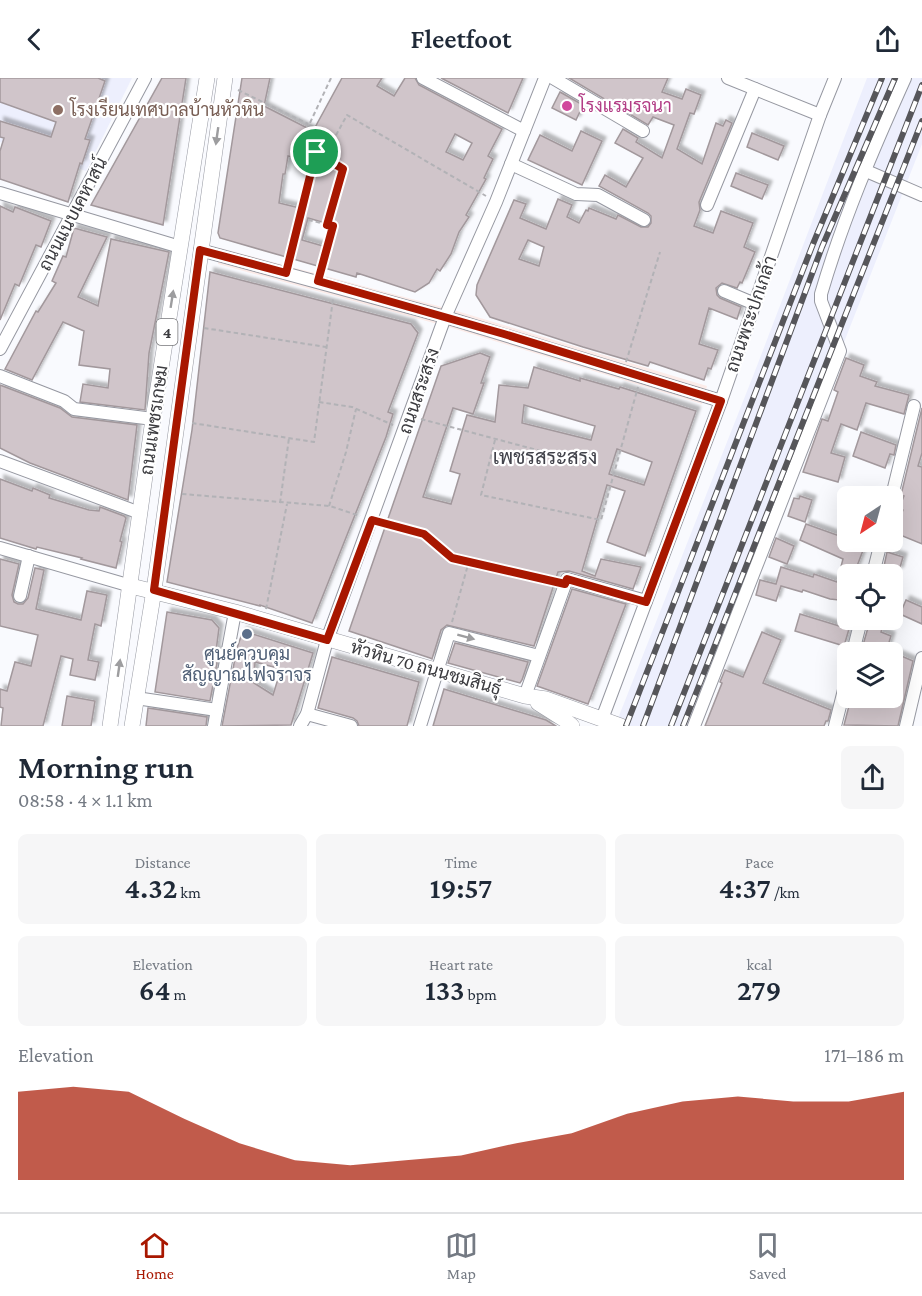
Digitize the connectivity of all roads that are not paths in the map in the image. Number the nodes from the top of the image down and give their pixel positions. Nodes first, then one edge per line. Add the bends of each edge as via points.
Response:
1 (145, 78) edge
2 (207, 78) edge
3 (423, 78) edge
4 (545, 78) edge
5 (553, 78) edge
6 (728, 78) edge
7 (835, 78) edge
8 (905, 78) edge
9 (225, 81) edge
10 (755, 89) junction
11 (820, 115) junction
12 (524, 131) junction
13 (643, 131) dead end
14 (511, 164) junction
15 (864, 170) junction
16 (0, 193) edge
17 (922, 195) edge
18 (707, 205) dead end
19 (72, 215) junction
20 (644, 220) dead end
21 (180, 247) junction
22 (200, 250) junction
23 (724, 291) dead end
24 (754, 304) junction
25 (444, 317) junction
26 (0, 350) edge
27 (0, 376) edge
28 (721, 401) junction
29 (914, 406) dead end
30 (153, 419) junction
31 (0, 461) edge
32 (894, 486) edge
33 (140, 513) junction
34 (0, 548) edge
35 (29, 556) junction
36 (131, 585) junction
37 (154, 590) junction
38 (20, 597) dead end
39 (646, 602) junction
40 (235, 612) junction
41 (327, 640) junction
42 (539, 656) junction
43 (922, 658) edge
44 (437, 671) junction
45 (525, 696) junction
46 (136, 698) junction
47 (840, 708) edge
48 (217, 710) junction
49 (307, 714) junction
50 (597, 722) edge
51 (110, 726) edge
52 (132, 726) edge
53 (214, 726) edge
54 (300, 726) edge
55 (351, 726) edge
56 (420, 726) edge
57 (572, 726) edge
58 (621, 726) edge
59 (694, 726) edge
60 (835, 726) edge
61 (906, 726) edge

1 - 19 street, ถนนแนบเคหาสน์
2 - 21 main road, ถนนเพชรเกษม / 4
3 - 12 street
4 - 12 street, ถนนสระสรง
5 - 13 street
6 - 10 street
7 - 11 street, ถนนพระปกเกล้า
8 - 15 street
9 -> 22 main road, ถนนเพชรเกษม / 4
10 - 11 street
10 - 18 street
11 - 24 street, ถนนพระปกเกล้า
12 - 14 street, ถนนสระสรง
14 - 20 street via 576,194 598,195
14 - 25 street, ถนนสระสรง
15 - 17 street
15 - 59 street via 821,294 840,351
16 - 19 street
19 - 21 street
19 - 26 street, ถนนแนบเคหาสน์
30 -> 21 main road, ถนนเพชรเกษม / 4
22 - 25 street
22 - 37 main road, ถนนเพชรเกษม / 4
23 - 24 street
24 - 28 street, ถนนพระปกเกล้า
25 - 28 street
25 - 41 street, ถนนสระสรง
27 - 30 street via 64,401 74,409
28 - 39 street, ถนนพระปกเกล้า
29 - 32 street
30 - 33 main road, ถนนเพชรเกษม / 4
31 - 33 street
33 - 36 main road, ถนนเพชรเกษม / 4
34 - 35 street
35 - 36 street
35 - 38 street
36 - 37 main road, หัวหิน 70 ถนนชมสินธุ์
51 -> 36 main road, ถนนเพชรเกษม / 4
37 - 40 main road, หัวหิน 70 ถนนชมสินธุ์
37 - 46 main road, ถนนเพชรเกษม / 4
39 - 42 street via 567,579
39 - 50 street, ถนนพระปกเกล้า
40 - 41 main road, หัวหิน 70 ถนนชมสินธุ์
40 - 48 street
41 - 44 main road, หัวหิน 70 ถนนชมสินธุ์
41 - 49 street, ถนนสระสรง
44 -> 42 street via 449,633
42 - 45 street
43 - 61 street
44 - 45 main road, หัวหิน 70 ถนนชมสินธุ์
44 - 56 street
45 - 50 main road, หัวหิน 70 ถนนชมสินธุ์ via 546,699
45 - 57 main road, หัวหิน 70 ถนนชมสินธุ์
46 - 48 street
46 - 52 main road, ถนนเพชรเกษม / 4
47 - 60 street
48 - 53 street
49 - 54 street, ถนนสระสรง
49 - 55 street
50 - 58 main road, หัวหิน 70 ถนนชมสินธุ์

